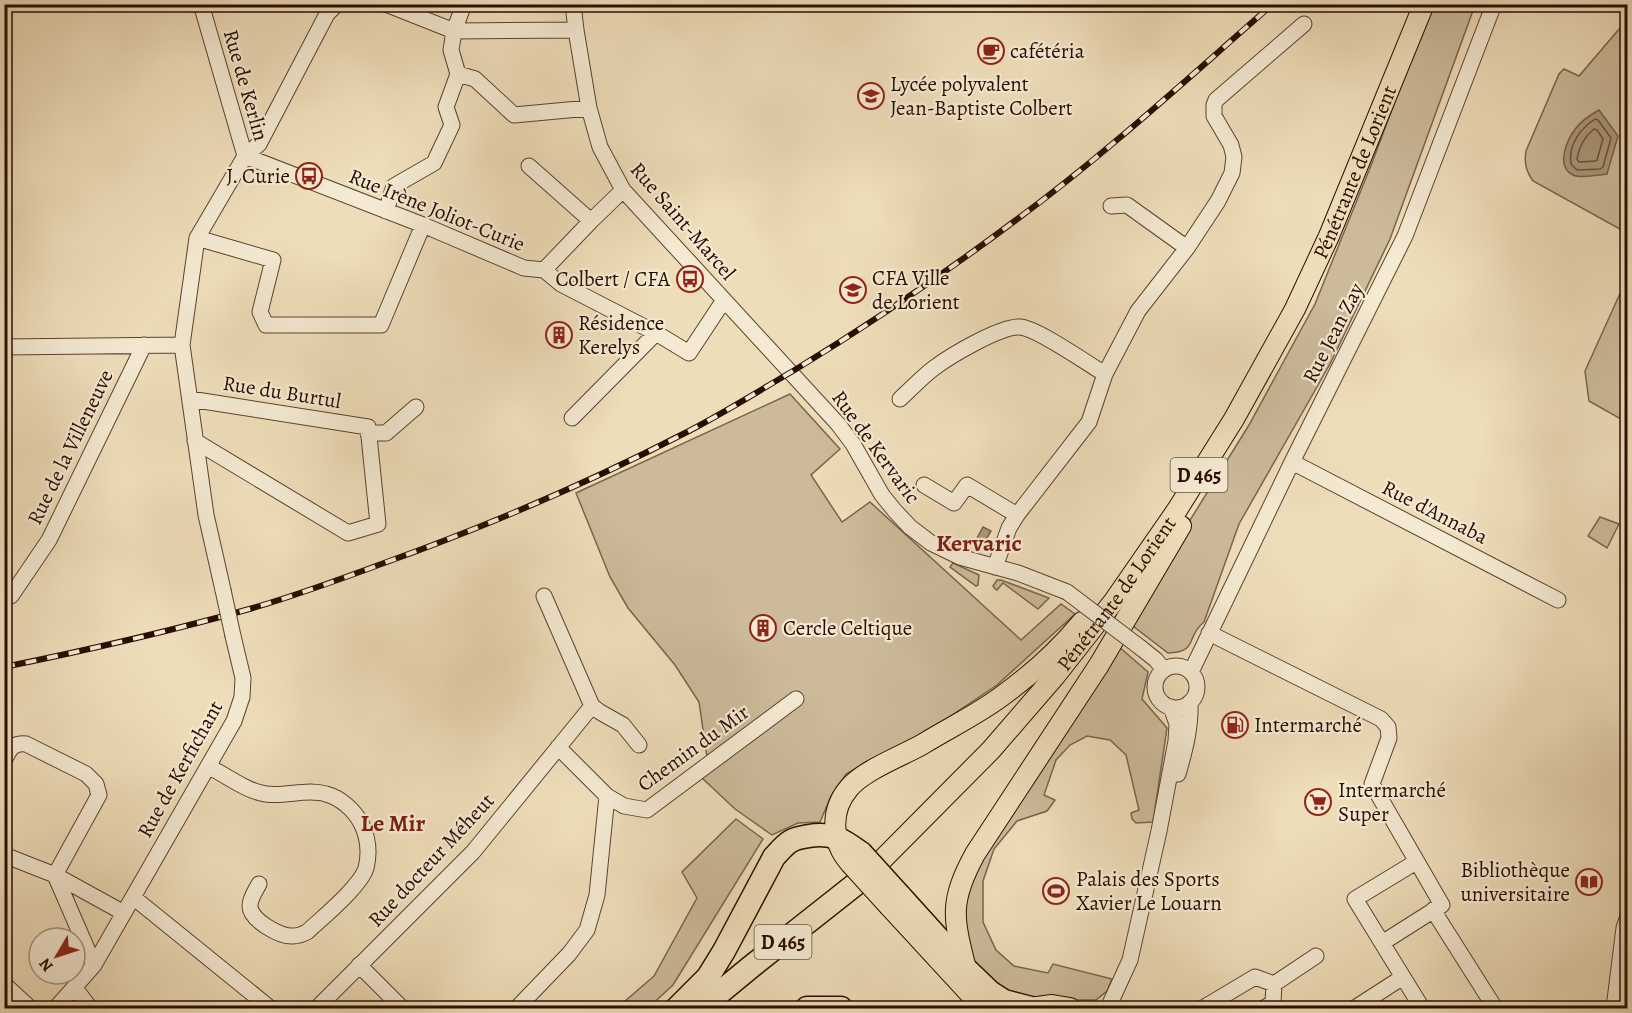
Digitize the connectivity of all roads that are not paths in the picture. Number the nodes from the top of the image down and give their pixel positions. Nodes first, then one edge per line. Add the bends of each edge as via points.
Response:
1 (201, 4) edge
2 (337, 4) edge
3 (386, 4) edge
4 (464, 4) edge
5 (573, 4) edge
6 (1424, 4) edge
7 (1494, 4) edge
8 (1304, 24) dead end
9 (576, 30) junction
10 (454, 31) junction
11 (458, 74) junction
12 (589, 108) junction
13 (245, 156) junction
14 (529, 166) dead end
15 (623, 190) junction
16 (1111, 206) dead end
17 (386, 211) junction
18 (591, 221) junction
19 (423, 225) junction
20 (196, 238) junction
21 (1187, 248) junction
22 (544, 270) junction
23 (724, 300) junction
24 (657, 333) junction
25 (144, 345) junction
26 (182, 345) junction
27 (4, 347) edge
28 (790, 372) joint
29 (1105, 374) junction
30 (190, 399) junction
31 (900, 399) dead end
32 (416, 407) dead end
33 (572, 418) dead end
34 (1234, 419) junction
35 (368, 430) junction
36 (195, 441) junction
37 (1292, 462) junction
38 (924, 485) dead end
39 (1177, 510) junction
40 (1017, 515) junction
41 (995, 567) junction
42 (11, 596) dead end
43 (544, 596) dead end
44 (1558, 600) dead end
45 (1209, 633) junction
46 (1164, 670) junction
47 (1191, 672) junction
48 (796, 699) dead end
49 (1191, 702) junction
50 (592, 706) junction
51 (1171, 707) junction
52 (639, 745) dead end
53 (558, 747) junction
54 (4, 761) edge
55 (208, 766) junction
56 (607, 796) junction
57 (1159, 831) junction
58 (836, 838) junction
59 (4, 855) edge
60 (1416, 862) junction
61 (859, 864) junction
62 (55, 875) junction
63 (259, 884) dead end
64 (133, 897) junction
65 (895, 901) junction
66 (1438, 908) junction
67 (124, 913) junction
68 (1628, 916) edge
69 (1382, 943) junction
70 (1316, 956) dead end
71 (94, 965) junction
72 (359, 966) junction
73 (966, 969) junction
74 (1403, 977) junction
75 (4, 984) edge
76 (1274, 984) junction
77 (75, 988) junction
78 (30, 1008) edge
79 (56, 1008) edge
80 (90, 1008) edge
81 (270, 1008) edge
82 (317, 1008) edge
83 (402, 1008) edge
84 (517, 1008) edge
85 (677, 1008) edge
86 (701, 1008) edge
87 (722, 1008) edge
88 (807, 1008) edge
89 (841, 1008) edge
90 (983, 1008) edge
91 (1030, 1008) edge
92 (1070, 1008) edge
93 (1108, 1008) edge
94 (1203, 1008) edge
95 (1264, 1008) edge
96 (1355, 1008) edge
97 (1422, 1008) edge
98 (1495, 1008) edge
99 (1614, 1008) edge

1 - 13 street, Rue de Kerlin
2 - 13 street via 327,15 259,144
3 - 10 street
4 - 10 street
5 - 9 street, Rue Saint-Marcel
6 - 34 main road, Pénétrante de Lorient / D 465 via 1329,236 1295,309
7 - 37 street, Rue Jean Zay via 1405,237
8 - 21 street via 1216,100 1214,116 1231,145 1233,173
9 - 10 street
9 - 12 street, Rue Saint-Marcel
10 - 11 street via 451,50
11 - 12 street via 475,79 514,115
11 - 17 street via 446,107 452,125 434,163 394,186
12 - 15 street, Rue Saint-Marcel via 600,147
13 - 17 street, Rue Irène Joliot-Curie
13 - 20 street, Rue de Kerlin
14 - 18 street
15 - 18 street, Rue Irène Joliot-Curie
15 - 23 street, Rue Saint-Marcel
16 - 21 street via 1127,205
17 - 19 street, Rue Irène Joliot-Curie
18 - 22 street, Rue Irène Joliot-Curie
19 - 20 street via 381,325 266,325 260,312 273,260
19 - 22 street, Rue Irène Joliot-Curie via 524,268
20 - 26 street, Rue de Kerlin
21 - 29 street via 1138,311
22 - 24 street via 561,284
23 - 24 street via 689,353
23 - 28 street, Rue Saint-Marcel
24 - 33 street
25 - 26 street, Rue de la Villeneuve
25 - 27 street, Rue de la Villeneuve
25 - 42 street, Rue de la Villeneuve via 49,540
26 - 30 street, Rue de Kerfichant
28 - 41 street, Rue de Kervaric via 838,424 882,495 910,527 960,557
29 - 31 street via 1021,327 978,342 934,368
29 - 40 street via 1089,422
30 - 35 street, Rue du Burtul
30 - 36 street, Rue de Kerfichant
32 - 35 street via 386,434
34 - 39 main road, Pénétrante de Lorient / D 465
34 - 73 main road via 1216,471 1099,665 964,874 955,913
35 - 36 street via 378,524 348,533
36 - 55 street, Rue de Kerfichant, bridge via 206,515 243,678 242,697 234,720
37 - 44 street, Rue d'Annaba
37 - 45 street, Rue Jean Zay
38 - 40 street via 954,503 967,485
39 - 58 main road via 1071,636 1027,676 981,710 848,789 836,818
39 - 61 main road, Pénétrante de Lorient / D 465 via 1114,601 991,750 892,852
40 - 41 street
41 - 46 street, Rue de Kervaric, bridge via 1067,592
43 - 50 street
45 - 47 street, Rue Jean Zay
45 - 60 street via 1385,723 1389,738 1372,784
46 - 47 street via 1178,666
46 - 51 street via 1155,688 1160,700
47 - 49 street via 1197,687
48 - 56 street, Chemin du Mir via 647,810 624,806
49 - 51 street
49 - 57 street via 1187,742
50 - 52 street via 623,725
50 - 53 street, Rue docteur Méheut
51 - 57 street via 1177,723 1176,741
53 - 56 street, Chemin du Mir
53 - 72 street, Rue docteur Méheut via 473,852
54 - 62 street via 12,747 26,744 87,774 96,784 99,795
55 - 63 street via 259,793 328,794 349,808 364,829 368,842 361,878 307,932 285,935 256,919 250,911 250,901
55 - 64 street, Rue de Kerfichant
56 - 84 street via 597,895 586,930 569,954
57 - 93 street via 1130,960
58 - 61 highway via 844,841
58 - 85 highway via 822,834 806,836 791,841 774,857 708,976
59 - 62 street
60 - 66 street
60 - 69 street via 1355,899
61 - 65 highway, bridge
61 - 86 highway, Pénétrante de Lorient / D 465 via 752,966
61 - 87 highway, Pénétrante de Lorient / D 465
62 - 67 street
62 - 71 street
64 - 67 street, Rue de Kerfichant
64 - 81 street
65 - 73 highway
65 - 90 main road
66 - 69 street
66 - 98 street
67 - 71 street, Rue de Kerfichant
68 - 99 street
69 - 74 street
70 - 76 street
71 - 77 street, Rue de Kerfichant
72 - 82 street, Rue docteur Méheut
72 - 83 street
73 - 91 highway via 1004,1001
74 - 96 street
74 - 97 street
75 - 78 street
76 - 94 street via 1255,977
76 - 95 street via 1273,1003
77 - 79 street, Rue de Kerfichant
77 - 80 street
88 - 89 highway
91 - 92 main road

